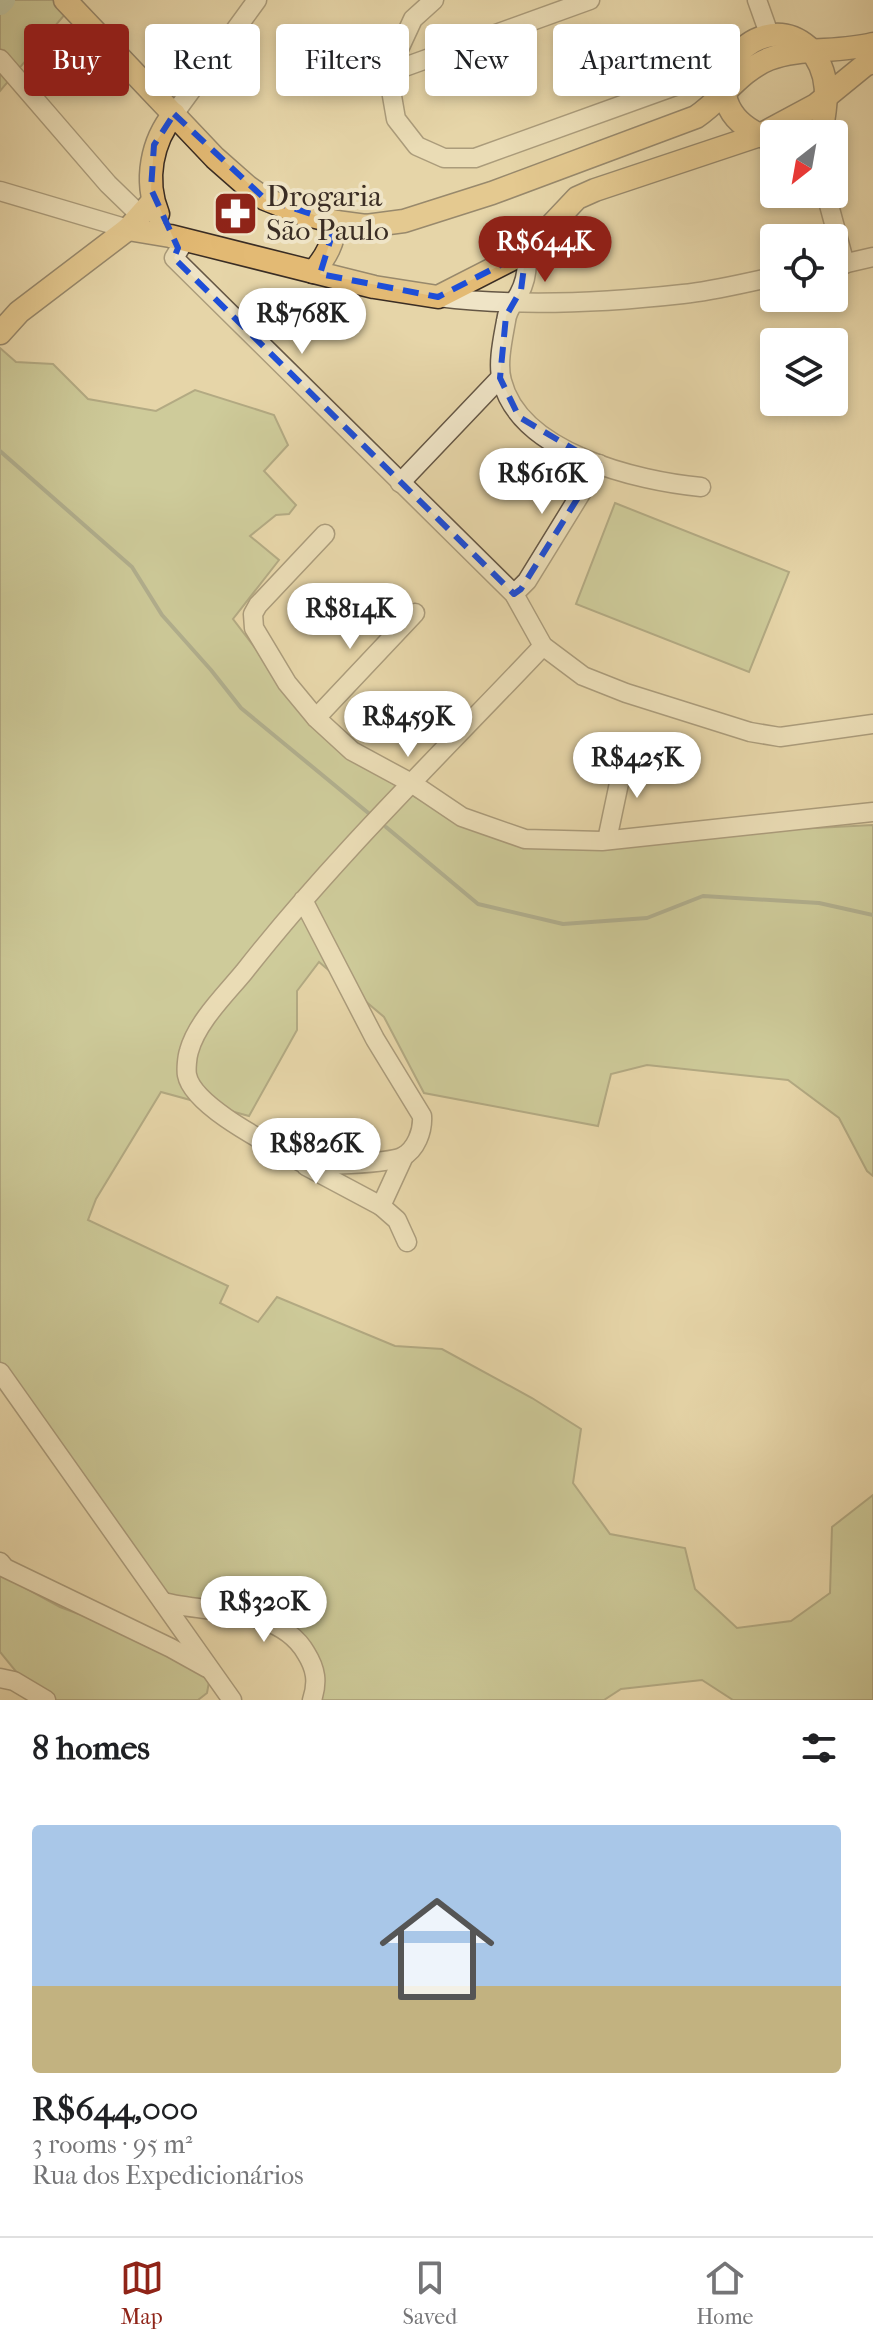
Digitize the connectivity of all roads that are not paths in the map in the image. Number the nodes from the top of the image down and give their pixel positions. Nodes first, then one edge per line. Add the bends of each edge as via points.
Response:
1 (257, 0) edge
2 (434, 0) edge
3 (590, 0) edge
4 (757, 0) edge
5 (72, 7) edge
6 (409, 28) edge
7 (767, 28) junction
8 (740, 44) edge
9 (873, 44) edge
10 (814, 53) junction
11 (0, 60) edge
12 (873, 62) edge
13 (409, 65) edge
14 (740, 78) edge
15 (827, 94) junction
16 (392, 96) edge
17 (647, 96) edge
18 (721, 96) edge
19 (725, 96) edge
20 (174, 114) junction
21 (793, 120) edge
22 (823, 120) edge
23 (760, 135) edge
24 (760, 140) edge
25 (0, 191) edge
26 (140, 215) junction
27 (336, 222) junction
28 (176, 245) junction
29 (526, 252) junction
30 (873, 257) edge
31 (848, 263) edge
32 (313, 272) junction
33 (760, 280) edge
34 (438, 297) junction
35 (514, 302) junction
36 (0, 333) edge
37 (500, 378) junction
38 (599, 464) junction
39 (400, 483) junction
40 (701, 487) dead end
41 (325, 534) dead end
42 (514, 594) junction
43 (415, 613) dead end
44 (543, 646) junction
45 (316, 718) junction
46 (873, 724) edge
47 (626, 750) dead end
48 (413, 784) junction
49 (873, 812) edge
50 (607, 840) junction
51 (303, 900) junction
52 (404, 1156) junction
53 (306, 1166) junction
54 (381, 1206) junction
55 (407, 1242) dead end
56 (0, 1372) edge
57 (0, 1562) edge
58 (163, 1602) junction
59 (205, 1609) junction
60 (186, 1633) junction
61 (171, 1648) junction
62 (0, 1663) edge
63 (211, 1671) junction
64 (7, 1680) edge
65 (46, 1700) edge
66 (232, 1700) edge
67 (312, 1700) edge

1 - 20 street
2 - 6 street
3 - 13 street
4 - 7 street
5 - 20 main road
7 - 8 main road
7 - 10 main road via 800,38
9 - 10 main road
10 - 14 main road via 767,60
10 - 15 main road via 826,77
11 - 26 street
12 - 15 main road
15 - 21 main road
15 - 22 main road
16 - 17 street via 396,119 417,146 444,158 475,158
18 - 27 main road via 696,117 492,193 404,221 366,226
19 - 23 main road via 742,126
20 - 26 main road via 154,145
20 - 27 main road via 215,158 265,199
24 - 29 main road via 577,198
25 - 26 street
26 - 28 main road
26 - 28 main road
26 - 36 main road
27 - 32 main road via 326,257
28 - 32 main road
28 - 39 street
29 - 34 main road
29 - 35 street via 525,278
30 - 31 street
32 - 34 main road
33 - 35 street via 685,294
34 - 35 street
35 - 37 street via 506,316
37 - 38 street via 519,417 542,436
37 - 39 street
38 - 40 street via 664,484
38 - 42 street
39 - 42 street
41 - 45 street via 253,614 254,628 287,683
42 - 44 street
43 - 45 street
44 - 46 street via 583,676 750,732 780,737
44 - 48 street
45 - 48 street via 352,751
47 - 50 street
48 - 50 street via 462,817 525,839
48 - 51 street
49 - 50 street
51 - 52 street via 375,1039 422,1116 419,1138
51 - 53 street via 204,1023 188,1052 187,1076 219,1114
52 - 53 street
52 - 54 street
53 - 54 street
54 - 55 street via 397,1220
56 - 58 street
57 - 61 street
58 - 59 street
58 - 60 street
59 - 60 street
59 - 67 street via 250,1616 300,1642 317,1683
60 - 61 street
60 - 63 street
61 - 63 street
62 - 64 street
63 - 66 street
64 - 65 street

